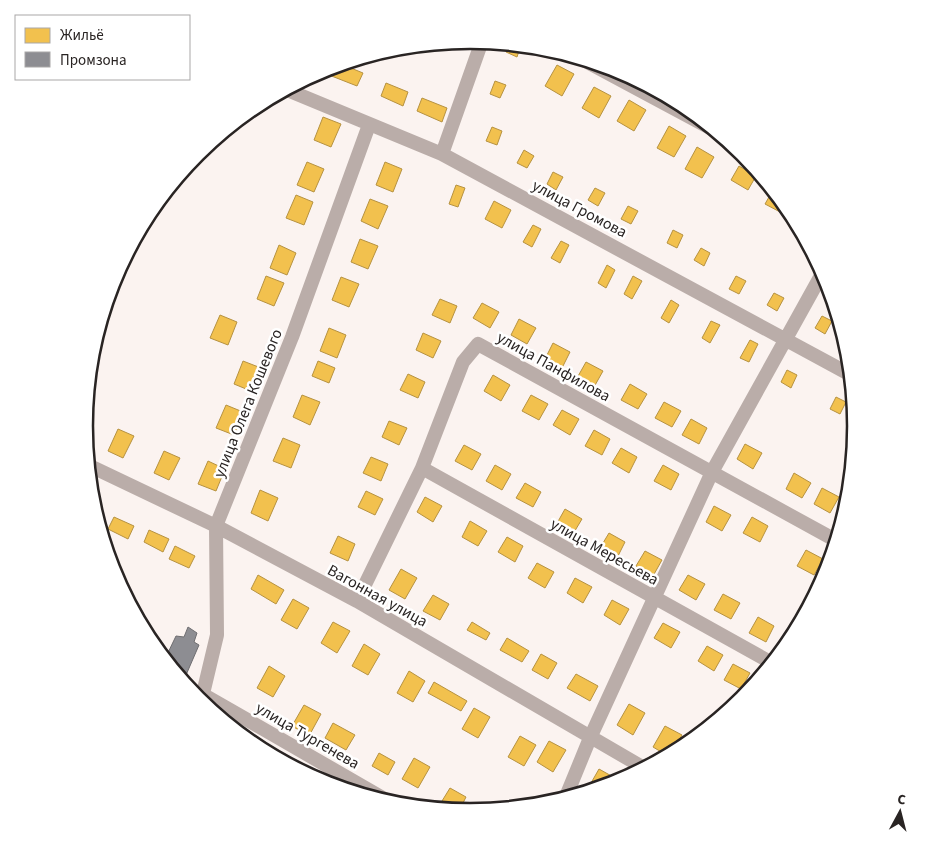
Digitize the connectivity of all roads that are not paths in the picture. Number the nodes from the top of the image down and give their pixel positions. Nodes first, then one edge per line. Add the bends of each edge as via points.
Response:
1 (479, 49) edge
2 (626, 83) edge
3 (294, 93) edge
4 (676, 110) edge
5 (369, 125) junction
6 (442, 154) junction
7 (818, 280) edge
8 (785, 338) junction
9 (843, 370) edge
10 (422, 468) junction
11 (95, 469) edge
12 (712, 472) junction
13 (216, 526) junction
14 (830, 537) edge
15 (654, 599) junction
16 (357, 601) junction
17 (766, 660) edge
18 (203, 693) edge
19 (217, 706) edge
20 (590, 738) junction
21 (637, 764) edge
22 (363, 787) edge
23 (569, 790) edge

1 - 6 street
2 - 4 street
3 - 5 street, улица Громова
5 - 6 street, улица Громова
5 - 13 street, улица Олега Кошевого via 292,337
6 - 8 street, улица Громова
7 - 8 street
8 - 9 street, улица Громова
8 - 12 street
10 - 12 street, улица Панфилова via 463,362 478,344
10 - 15 street, улица Мересьева
10 - 16 street, улица Панфилова
11 - 13 street, Вагонная улица
12 - 14 street, улица Панфилова
12 - 15 street
13 - 16 street, Вагонная улица
13 - 18 street, улица Олега Кошевого via 217,635
15 - 17 street, улица Мересьева
15 - 20 street
16 - 20 street, Вагонная улица
19 - 22 street, улица Тургенева
20 - 21 street, Вагонная улица
20 - 23 street

